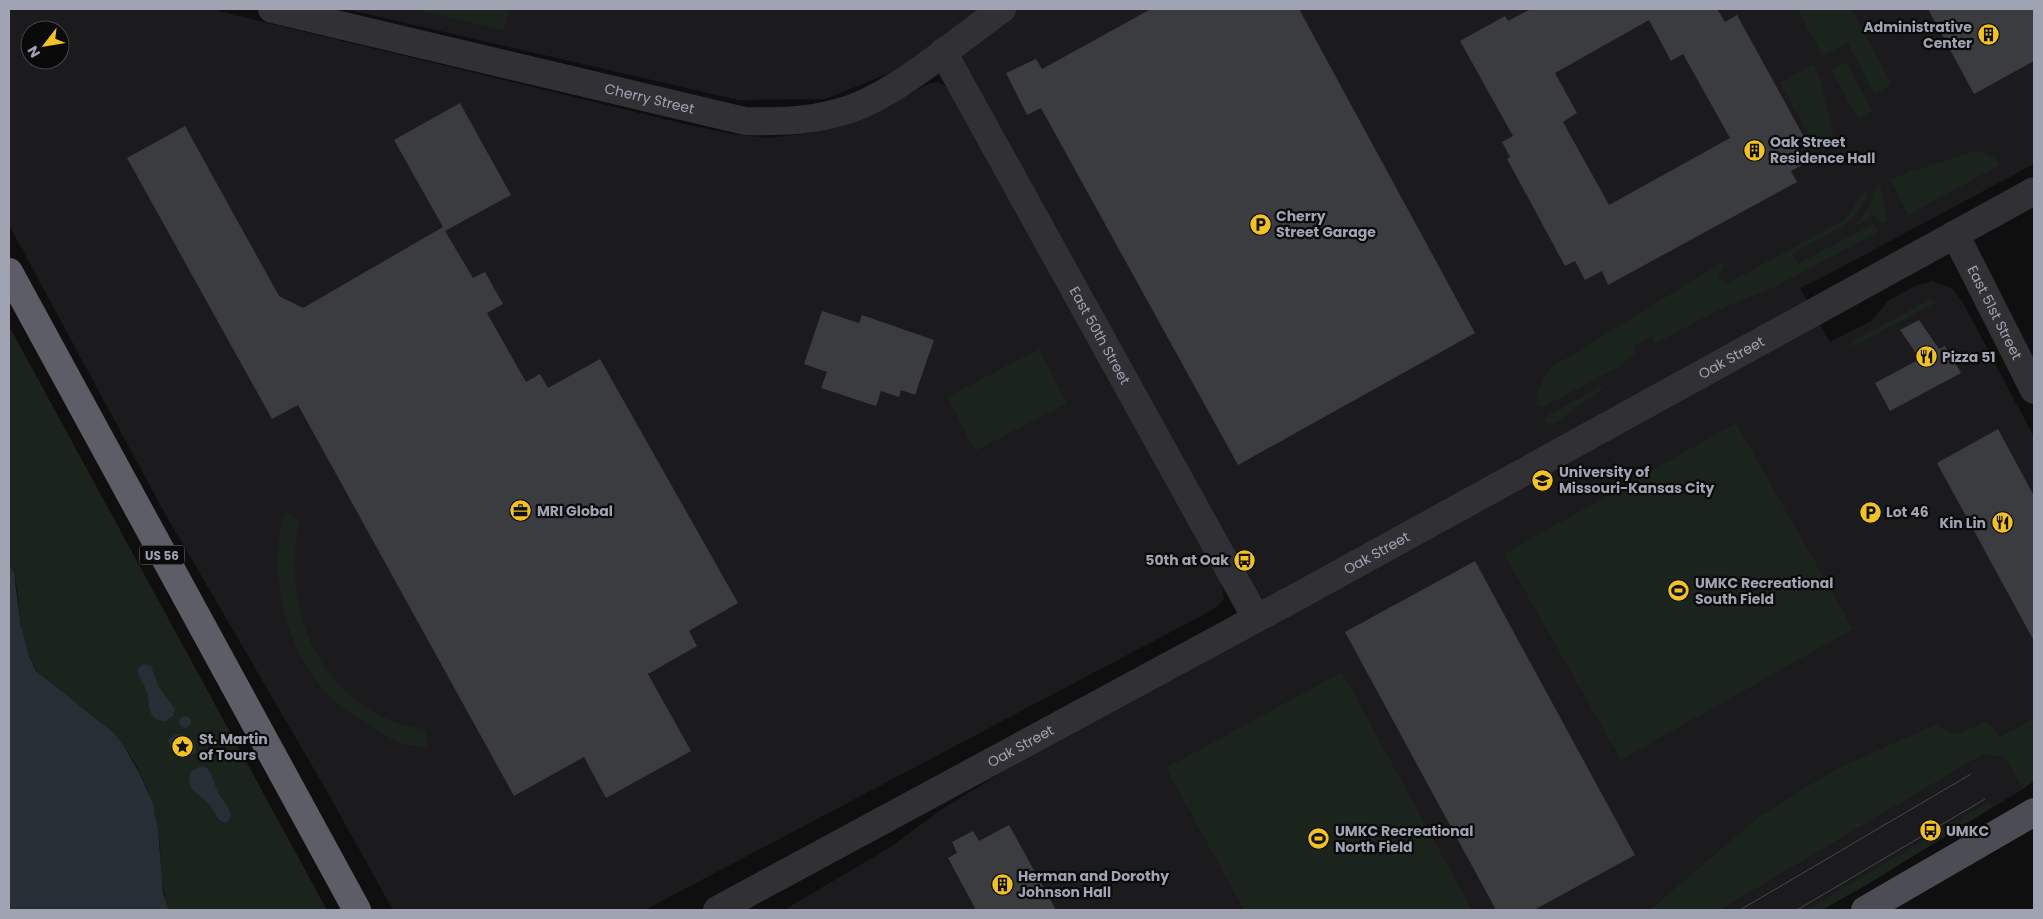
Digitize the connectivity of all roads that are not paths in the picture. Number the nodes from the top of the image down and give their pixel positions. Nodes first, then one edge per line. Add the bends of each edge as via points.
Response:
1 (272, 9) edge
2 (1002, 9) edge
3 (943, 52) junction
4 (2034, 191) edge
5 (1955, 234) junction
6 (9, 272) edge
7 (2034, 390) edge
8 (1256, 618) junction
9 (2034, 812) edge
10 (356, 910) edge
11 (717, 910) edge
12 (1865, 910) edge

1 - 3 street, Cherry Street via 745,121 793,122 850,109 893,88
2 - 3 street, Cherry Street
3 - 8 street, East 50th Street
4 - 5 street, Oak Street
5 - 7 street, East 51st Street
5 - 8 street, Oak Street
6 - 10 highway, US 56
8 - 11 street, Oak Street
9 - 12 main road

